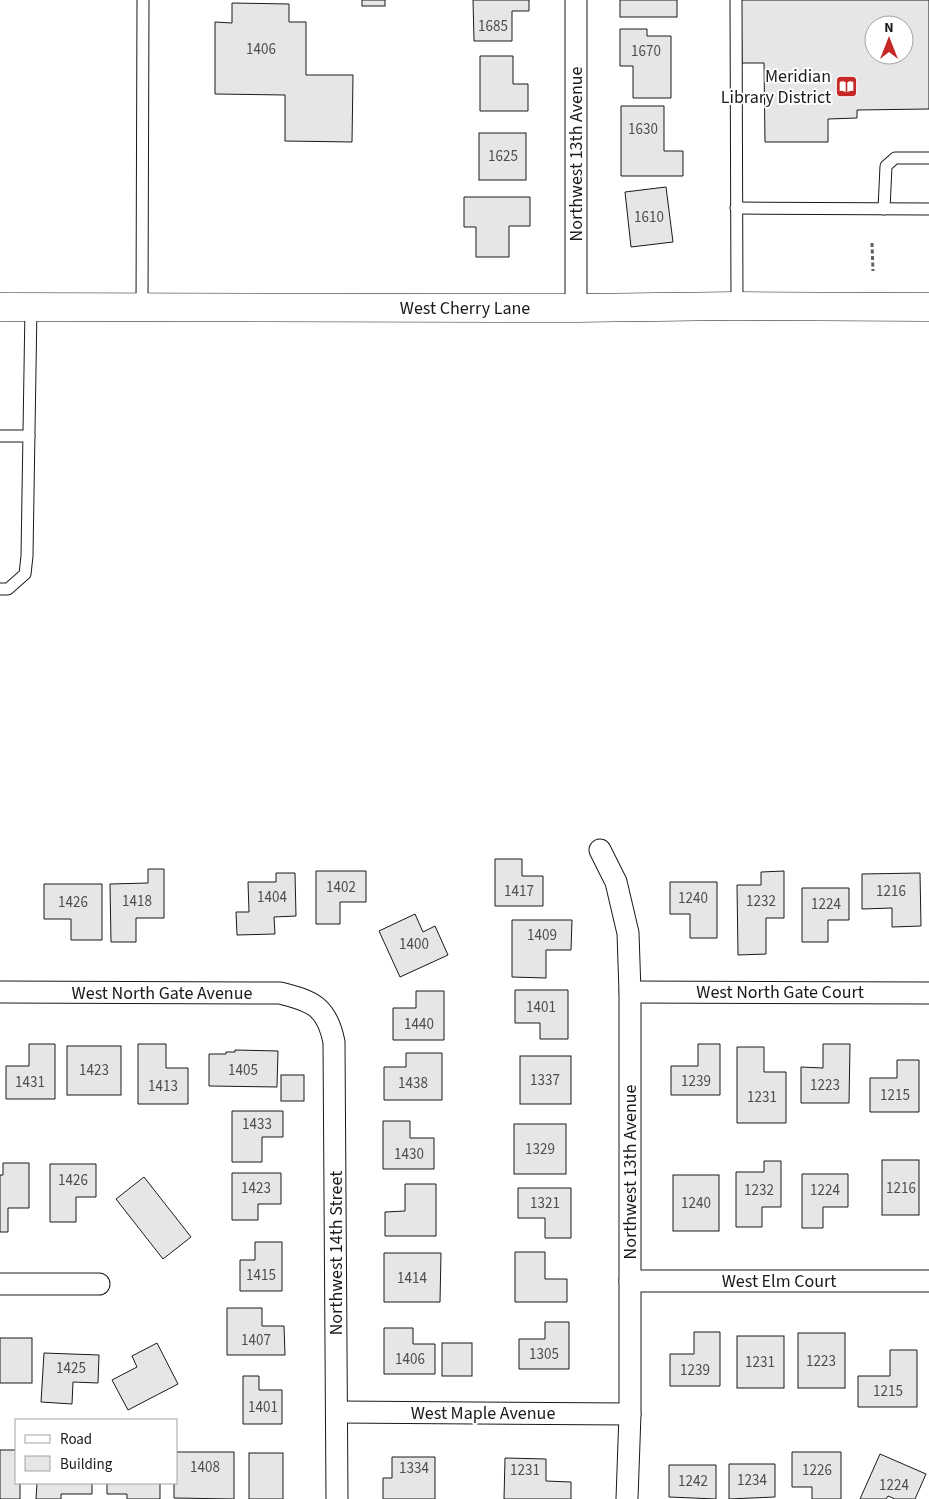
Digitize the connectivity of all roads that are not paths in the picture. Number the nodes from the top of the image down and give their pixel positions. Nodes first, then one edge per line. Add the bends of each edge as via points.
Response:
1 (144, 0) edge
2 (576, 0) edge
3 (736, 0) edge
4 (929, 158) edge
5 (736, 208) junction
6 (884, 209) junction
7 (929, 210) edge
8 (737, 306) junction
9 (0, 307) edge
10 (31, 307) junction
11 (142, 307) junction
12 (929, 307) edge
13 (576, 308) junction
14 (0, 436) edge
15 (29, 436) junction
16 (0, 589) edge
17 (600, 850) dead end
18 (0, 992) edge
19 (630, 992) junction
20 (929, 993) edge
21 (321, 1010) joint
22 (630, 1281) junction
23 (929, 1281) edge
24 (0, 1284) edge
25 (99, 1284) dead end
26 (336, 1412) junction
27 (630, 1414) junction
28 (336, 1499) edge
29 (628, 1499) edge

1 - 11 lane
2 - 13 street, Northwest 13th Avenue
3 - 5 lane
4 - 6 lane via 895,158 886,166
5 - 6 lane
5 - 8 lane
6 - 7 lane
8 - 12 main road, West Cherry Lane
8 - 13 main road, West Cherry Lane
9 - 10 main road, West Cherry Lane
10 - 11 main road, West Cherry Lane
10 - 15 lane
11 - 13 main road, West Cherry Lane
14 - 15 lane
15 - 16 lane via 25,574 8,589
17 - 19 street, Northwest 13th Avenue via 616,882 628,933
18 - 21 street, West North Gate Avenue via 280,993 303,999
19 - 20 street, West North Gate Court
19 - 22 street, Northwest 13th Avenue
21 - 26 street, Northwest 14th Street via 330,1024 334,1042
22 - 23 street, West Elm Court
22 - 27 street, Northwest 13th Avenue
24 - 25 street
26 - 27 street, West Maple Avenue
26 - 28 street, Northwest 14th Street
27 - 29 street, Northwest 13th Avenue

